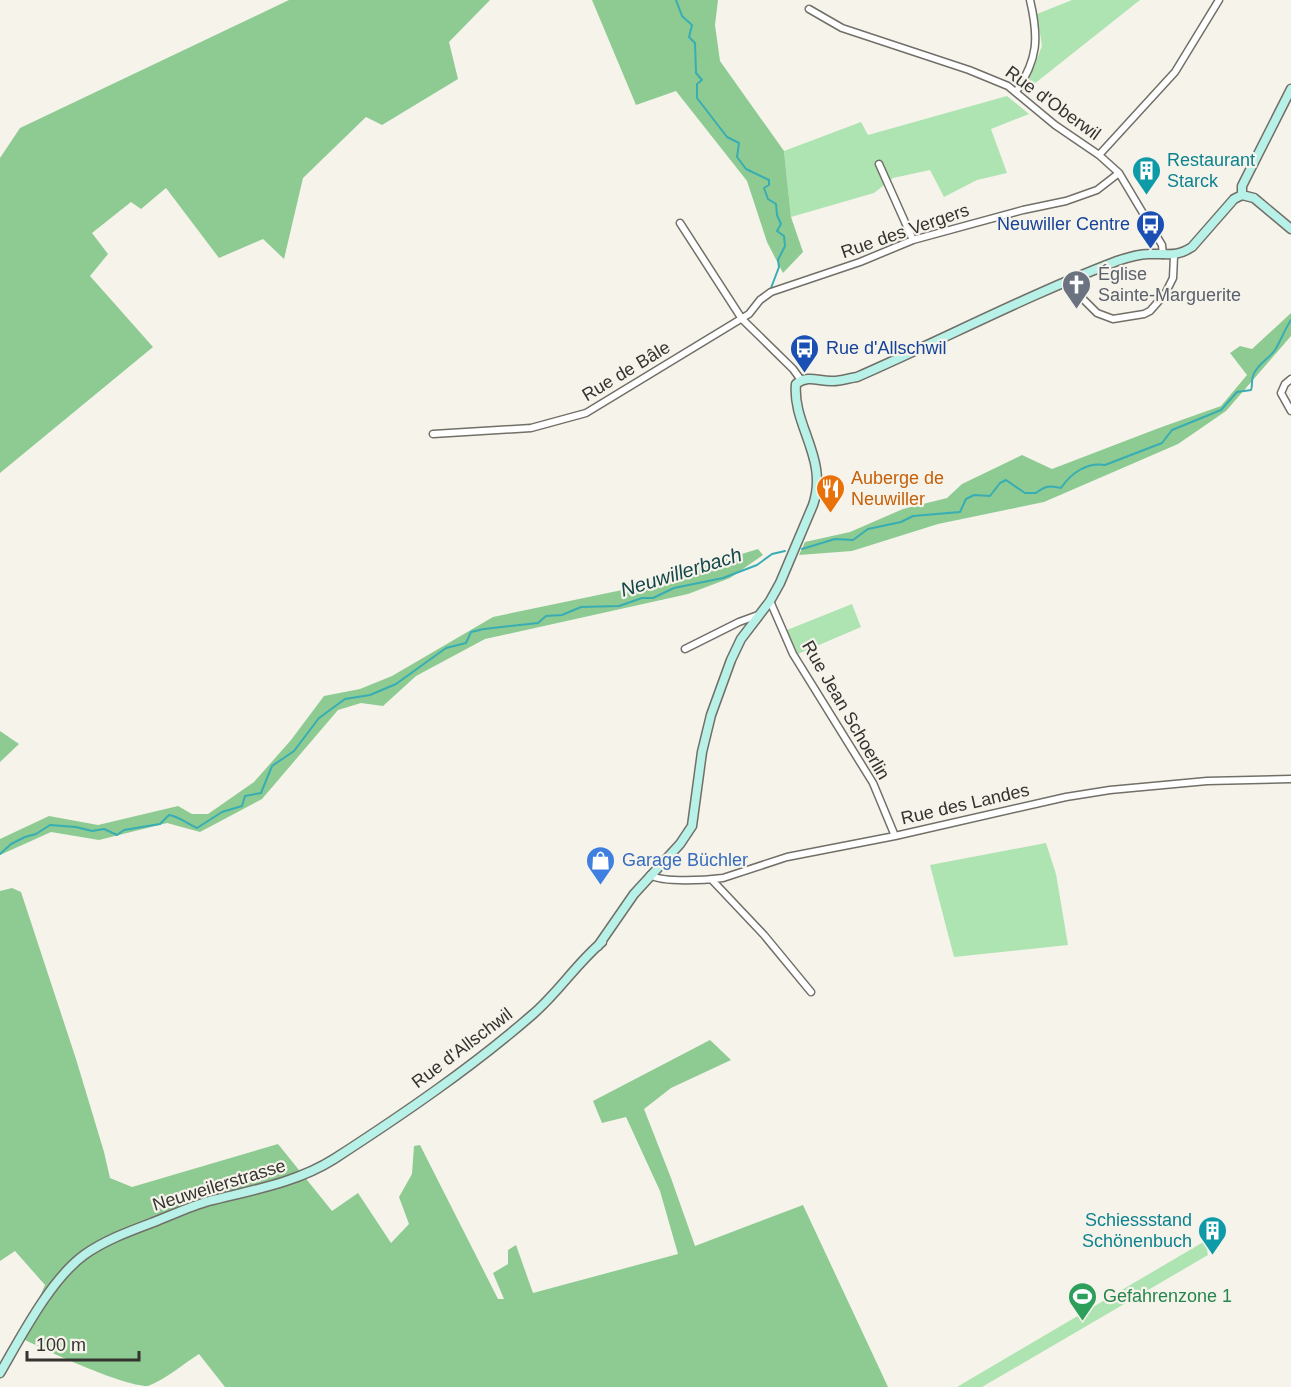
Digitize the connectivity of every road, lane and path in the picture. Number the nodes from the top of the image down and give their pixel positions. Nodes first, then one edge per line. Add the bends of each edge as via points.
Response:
1 (1030, 0) edge
2 (1219, 0) edge
3 (809, 9) dead end
4 (1291, 89) edge
5 (1016, 92) junction
6 (1099, 155) junction
7 (879, 164) dead end
8 (1119, 173) junction
9 (1242, 195) junction
10 (680, 223) dead end
11 (1291, 229) edge
12 (913, 240) junction
13 (1163, 255) junction
14 (1174, 256) junction
15 (1070, 280) junction
16 (742, 318) junction
17 (1291, 379) edge
18 (801, 380) junction
19 (1291, 411) edge
20 (433, 434) dead end
21 (770, 601) junction
22 (758, 615) junction
23 (685, 649) dead end
24 (1291, 779) edge
25 (895, 836) junction
26 (650, 875) junction
27 (712, 880) junction
28 (811, 992) dead end
29 (333, 1160) joint
30 (0, 1373) edge

1 - 5 street via 1035,51
2 - 6 street via 1175,72
3 - 5 street, Rue d'Oberwil via 842,28 985,75
4 - 9 street via 1242,186
5 - 6 street, Rue d'Oberwil
6 - 8 street, Rue d'Oberwil
7 - 12 street
8 - 12 street, Rue des Vergers via 1097,190 1066,201
8 - 13 street, Rue d'Oberwil via 1162,245
9 - 11 street via 1252,197
9 - 14 street via 1192,248
10 - 16 street
12 - 16 street, Rue des Vergers via 771,292
13 - 14 street
13 - 15 street via 1120,260
14 - 15 street via 1173,278 1165,294 1144,314 1113,319 1096,313
15 - 18 street via 857,377 832,382
16 - 18 street
16 - 20 street, Rue de Bâle via 586,413 531,428
17 - 19 street via 1281,393
18 - 21 street, Rue d'Allschwil via 795,392 816,463 818,493
21 - 22 street, Rue d'Allschwil
21 - 25 street, Rue Jean Schoerlin via 794,654 873,783
22 - 23 street
22 - 26 street, Rue d'Allschwil via 731,660 711,715 692,826
24 - 25 street, Rue des Landes via 1239,778 1110,790
25 - 27 street, Rue des Landes via 787,857
26 - 27 street, Rue des Landes via 661,879
26 - 29 street, Rue d'Allschwil via 598,946 534,1014
27 - 28 street
29 - 30 street, Neuweilerstrasse via 277,1185 206,1202 118,1236 83,1256 52,1290

